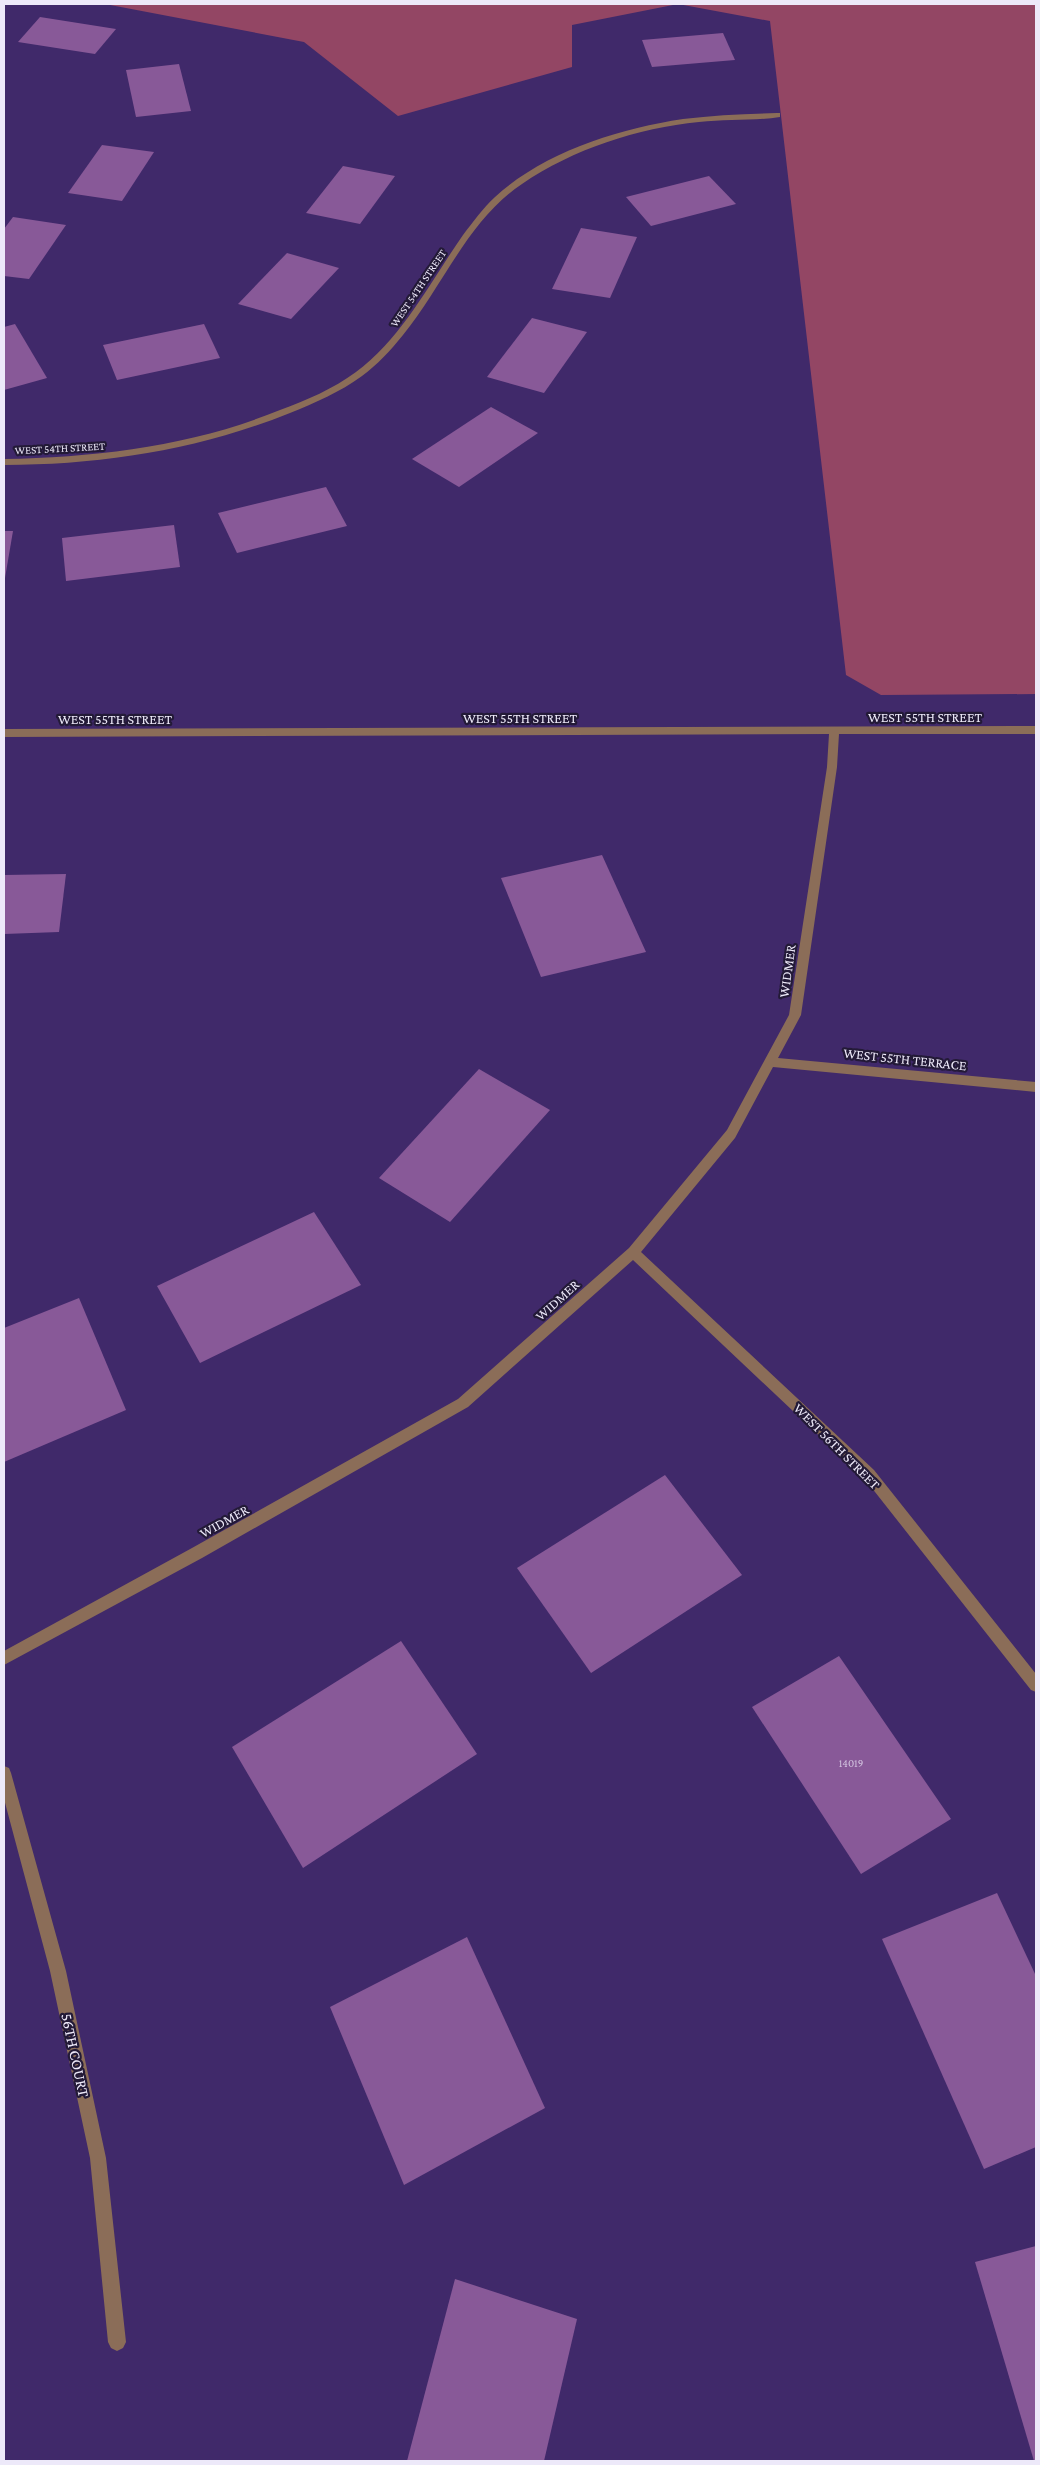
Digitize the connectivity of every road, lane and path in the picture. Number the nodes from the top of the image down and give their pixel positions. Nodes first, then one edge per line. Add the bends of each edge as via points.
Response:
1 (776, 115) dead end
2 (4, 462) edge
3 (1036, 730) edge
4 (834, 731) junction
5 (4, 733) edge
6 (770, 1062) junction
7 (1036, 1087) edge
8 (633, 1252) junction
9 (4, 1658) edge
10 (1036, 1685) edge
11 (4, 1773) edge
12 (117, 2342) dead end

1 - 2 street, WEST 54TH STREET via 670,124 587,148 533,172 503,193 481,217 396,340 366,369 321,397 214,438 88,459
3 - 4 street, WEST 55TH STREET
4 - 5 street, WEST 55TH STREET
4 - 6 street, WIDMER via 832,767 795,1015
6 - 7 street, WEST 55TH TERRACE
6 - 8 street, WIDMER via 731,1134
8 - 9 street, WIDMER via 464,1403
8 - 10 street, WEST 56TH STREET via 869,1474
11 - 12 street, 56TH COURT via 58,1971 98,2158

